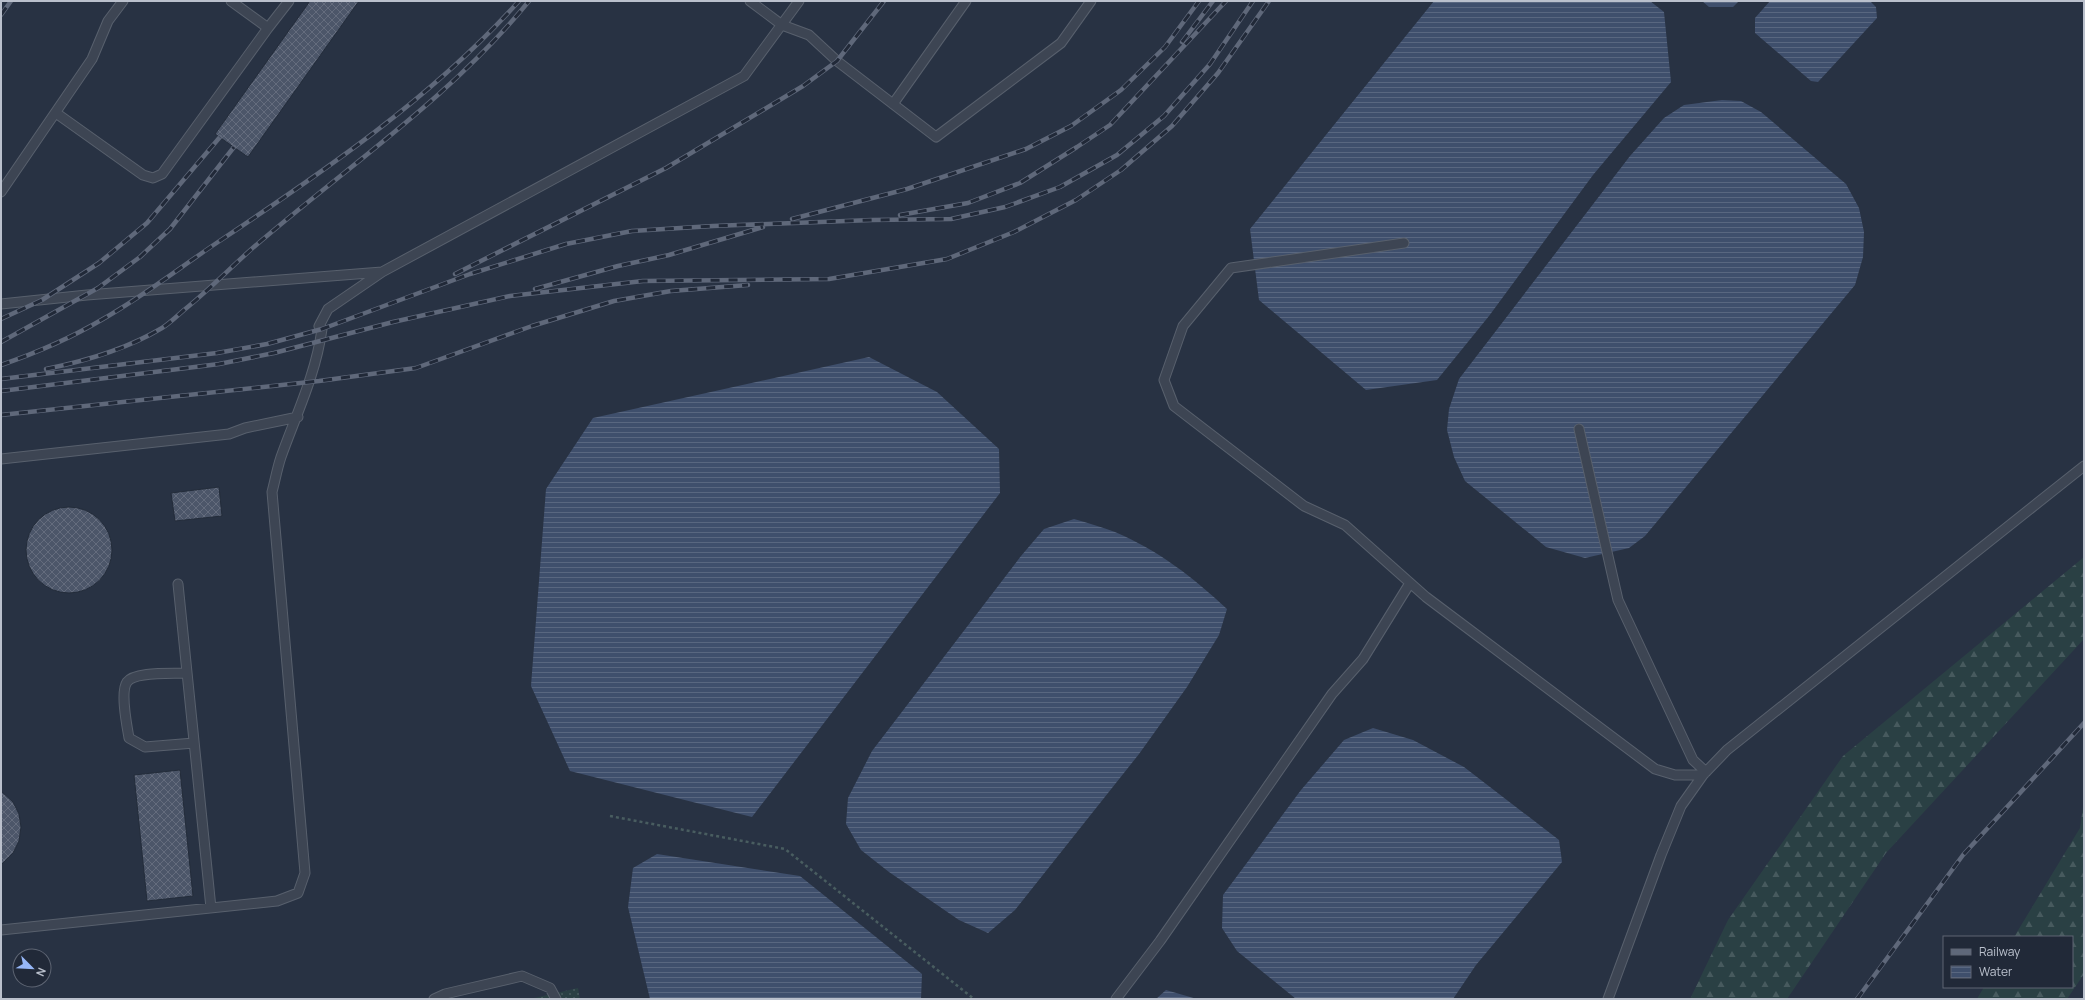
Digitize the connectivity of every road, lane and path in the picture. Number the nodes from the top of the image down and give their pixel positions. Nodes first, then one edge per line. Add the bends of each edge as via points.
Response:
1 (123, 1) edge
2 (231, 1) edge
3 (289, 1) edge
4 (750, 1) edge
5 (800, 1) edge
6 (966, 1) edge
7 (1091, 1) edge
8 (782, 25) junction
9 (268, 28) junction
10 (893, 104) junction
11 (56, 113) junction
12 (1, 192) edge
13 (1404, 243) dead end
14 (382, 272) junction
15 (1, 304) edge
16 (298, 417) junction
17 (1579, 429) dead end
18 (1, 460) edge
19 (2084, 466) edge
20 (1410, 583) junction
21 (178, 584) dead end
22 (187, 673) junction
23 (194, 744) junction
24 (1705, 774) junction
25 (610, 816) dead end
26 (211, 908) junction
27 (1, 930) edge
28 (434, 999) edge
29 (556, 999) edge
30 (974, 999) edge
31 (1116, 999) edge
32 (1608, 999) edge

1 - 11 lane via 108,22 92,59
2 - 9 lane
3 - 9 lane
4 - 8 lane
5 - 8 lane
6 - 10 lane
7 - 10 lane via 1061,43 936,137
8 - 10 lane via 809,35 837,62
8 - 14 lane via 744,76
9 - 11 lane via 162,174 153,178 142,175
11 - 12 lane
13 - 20 lane via 1232,268 1183,326 1164,380 1174,406 1304,506 1345,525
14 - 15 lane
14 - 16 lane via 328,309 319,326 322,329 320,340
16 - 18 lane via 229,434
16 - 26 lane via 281,457 272,492 305,873 298,894 276,901
17 - 24 lane via 1618,600 1693,760
19 - 24 lane via 1727,750
20 - 24 lane via 1655,769 1675,775
20 - 31 lane via 1363,659 1332,694 1160,941
21 - 22 lane
22 - 23 lane
22 - 23 lane via 135,676 126,683 124,693 129,738 145,747
23 - 26 lane
24 - 32 lane via 1681,806
25 - 30 path via 784,849
26 - 27 lane
28 - 29 lane via 445,994 522,976 550,988

